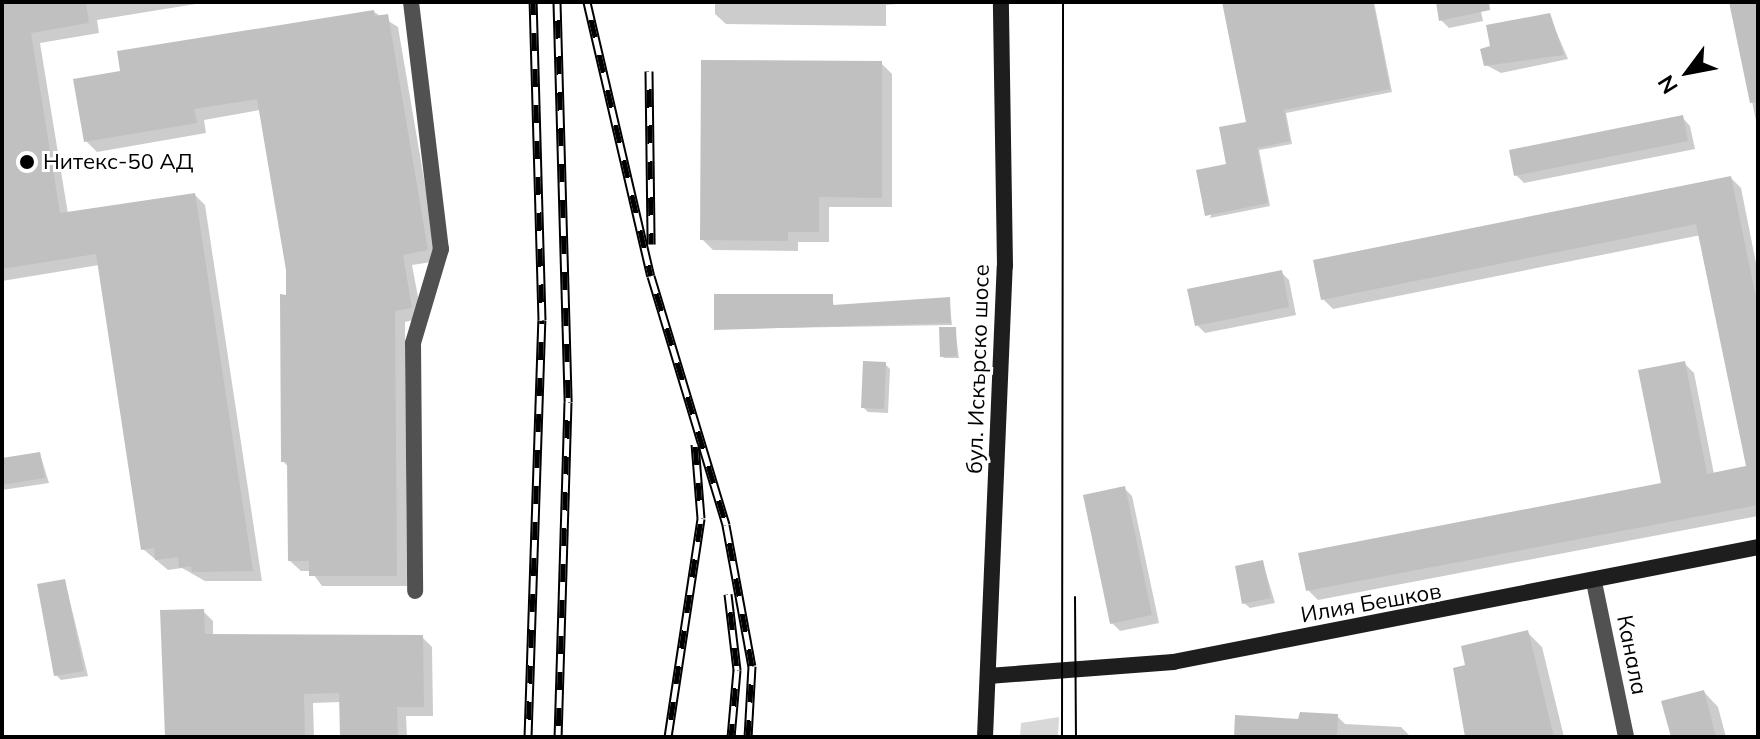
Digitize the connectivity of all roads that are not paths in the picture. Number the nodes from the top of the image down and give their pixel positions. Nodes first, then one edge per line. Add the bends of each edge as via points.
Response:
1 (411, 2) edge
2 (1001, 2) edge
3 (1758, 547) edge
4 (1594, 582) junction
5 (415, 591) dead end
6 (988, 676) junction
7 (985, 737) edge
8 (1626, 737) edge

1 - 5 street via 441,249 413,343
2 - 6 street, бул. Искърско шосе via 1005,266
3 - 4 street, Илия Бешков
4 - 6 street, Илия Бешков via 1173,662
4 - 8 street, Канала
6 - 7 street, бул. Искърско шосе

